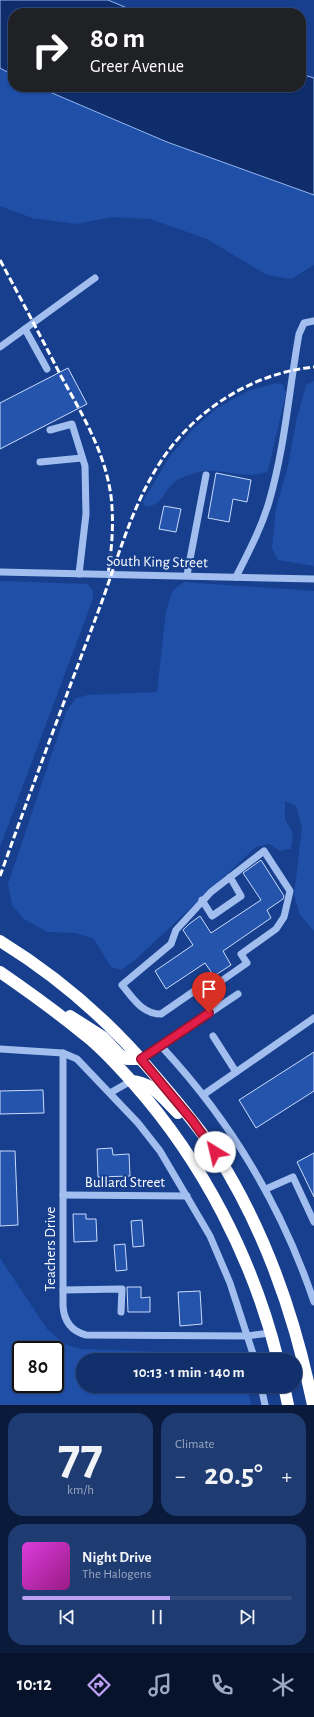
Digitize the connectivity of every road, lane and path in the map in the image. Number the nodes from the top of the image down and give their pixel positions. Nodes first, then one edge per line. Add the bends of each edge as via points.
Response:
1 (95, 278) dead end
2 (314, 321) edge
3 (25, 329) junction
4 (0, 347) edge
5 (47, 369) dead end
6 (50, 430) dead end
7 (82, 458) junction
8 (40, 462) dead end
9 (206, 475) dead end
10 (0, 572) edge
11 (79, 574) junction
12 (187, 576) junction
13 (236, 577) junction
14 (314, 579) edge
15 (230, 877) junction
16 (202, 900) junction
17 (0, 940) edge
18 (0, 972) edge
19 (26, 990) junction
20 (207, 991) junction
21 (238, 994) dead end
22 (218, 1007) junction
23 (314, 1018) edge
24 (213, 1036) dead end
25 (162, 1046) junction
26 (0, 1049) edge
27 (63, 1053) junction
28 (141, 1059) junction
29 (236, 1072) junction
30 (131, 1081) junction
31 (110, 1093) junction
32 (203, 1094) junction
33 (215, 1152) junction
34 (266, 1188) junction
35 (63, 1195) junction
36 (187, 1196) junction
37 (314, 1222) edge
38 (312, 1287) edge
39 (63, 1290) junction
40 (314, 1302) edge
41 (121, 1312) dead end
42 (270, 1333) junction
43 (247, 1336) junction
44 (253, 1353) edge
45 (276, 1353) edge
46 (262, 1393) edge
47 (285, 1393) edge
48 (265, 1405) edge
49 (288, 1405) edge
50 (313, 1405) edge

1 - 3 street
2 - 13 street via 304,323 299,334 269,503
3 - 4 street
3 - 5 street
6 - 7 street via 72,424
7 - 8 street
7 - 11 street via 85,466 86,514
9 - 12 street
10 - 11 street, South King Street
11 - 12 street, South King Street
12 - 13 street, South King Street
13 - 14 street, South King Street
15 - 16 street
15 - 16 street via 241,896 212,916
15 - 20 street via 264,851 290,891 284,917 276,929 240,954 247,963
16 - 20 street via 176,930 171,944 122,984 144,1010 154,1014 161,1014 203,985
17 - 28 highway via 74,995 113,1028
18 - 19 highway
19 - 28 highway via 88,1026 120,1055 127,1059
19 - 30 highway via 86,1035
20 - 22 street
21 - 22 street
22 - 25 street
23 - 29 street
24 - 29 street
25 - 28 street
25 - 32 street
26 - 27 street
27 - 31 street via 77,1059
27 - 35 street, Teachers Drive
28 - 33 highway
29 - 32 street
30 - 31 street
30 - 33 highway via 150,1085
30 - 42 highway via 169,1128 209,1189 243,1257
31 - 36 street via 160,1151
32 - 34 street via 242,1146
33 - 50 highway via 247,1207 270,1257 296,1333
34 - 37 street via 293,1177
34 - 38 street
35 - 36 street, Bullard Street
35 - 39 street, Teachers Drive
36 - 43 street via 210,1236 230,1283
38 - 40 street
39 - 41 street via 122,1289
39 - 43 street, Teachers Drive via 63,1313 66,1322 73,1330 86,1335
42 - 43 street, Teachers Drive
42 - 45 highway
43 - 44 street
46 - 48 street
47 - 49 highway

